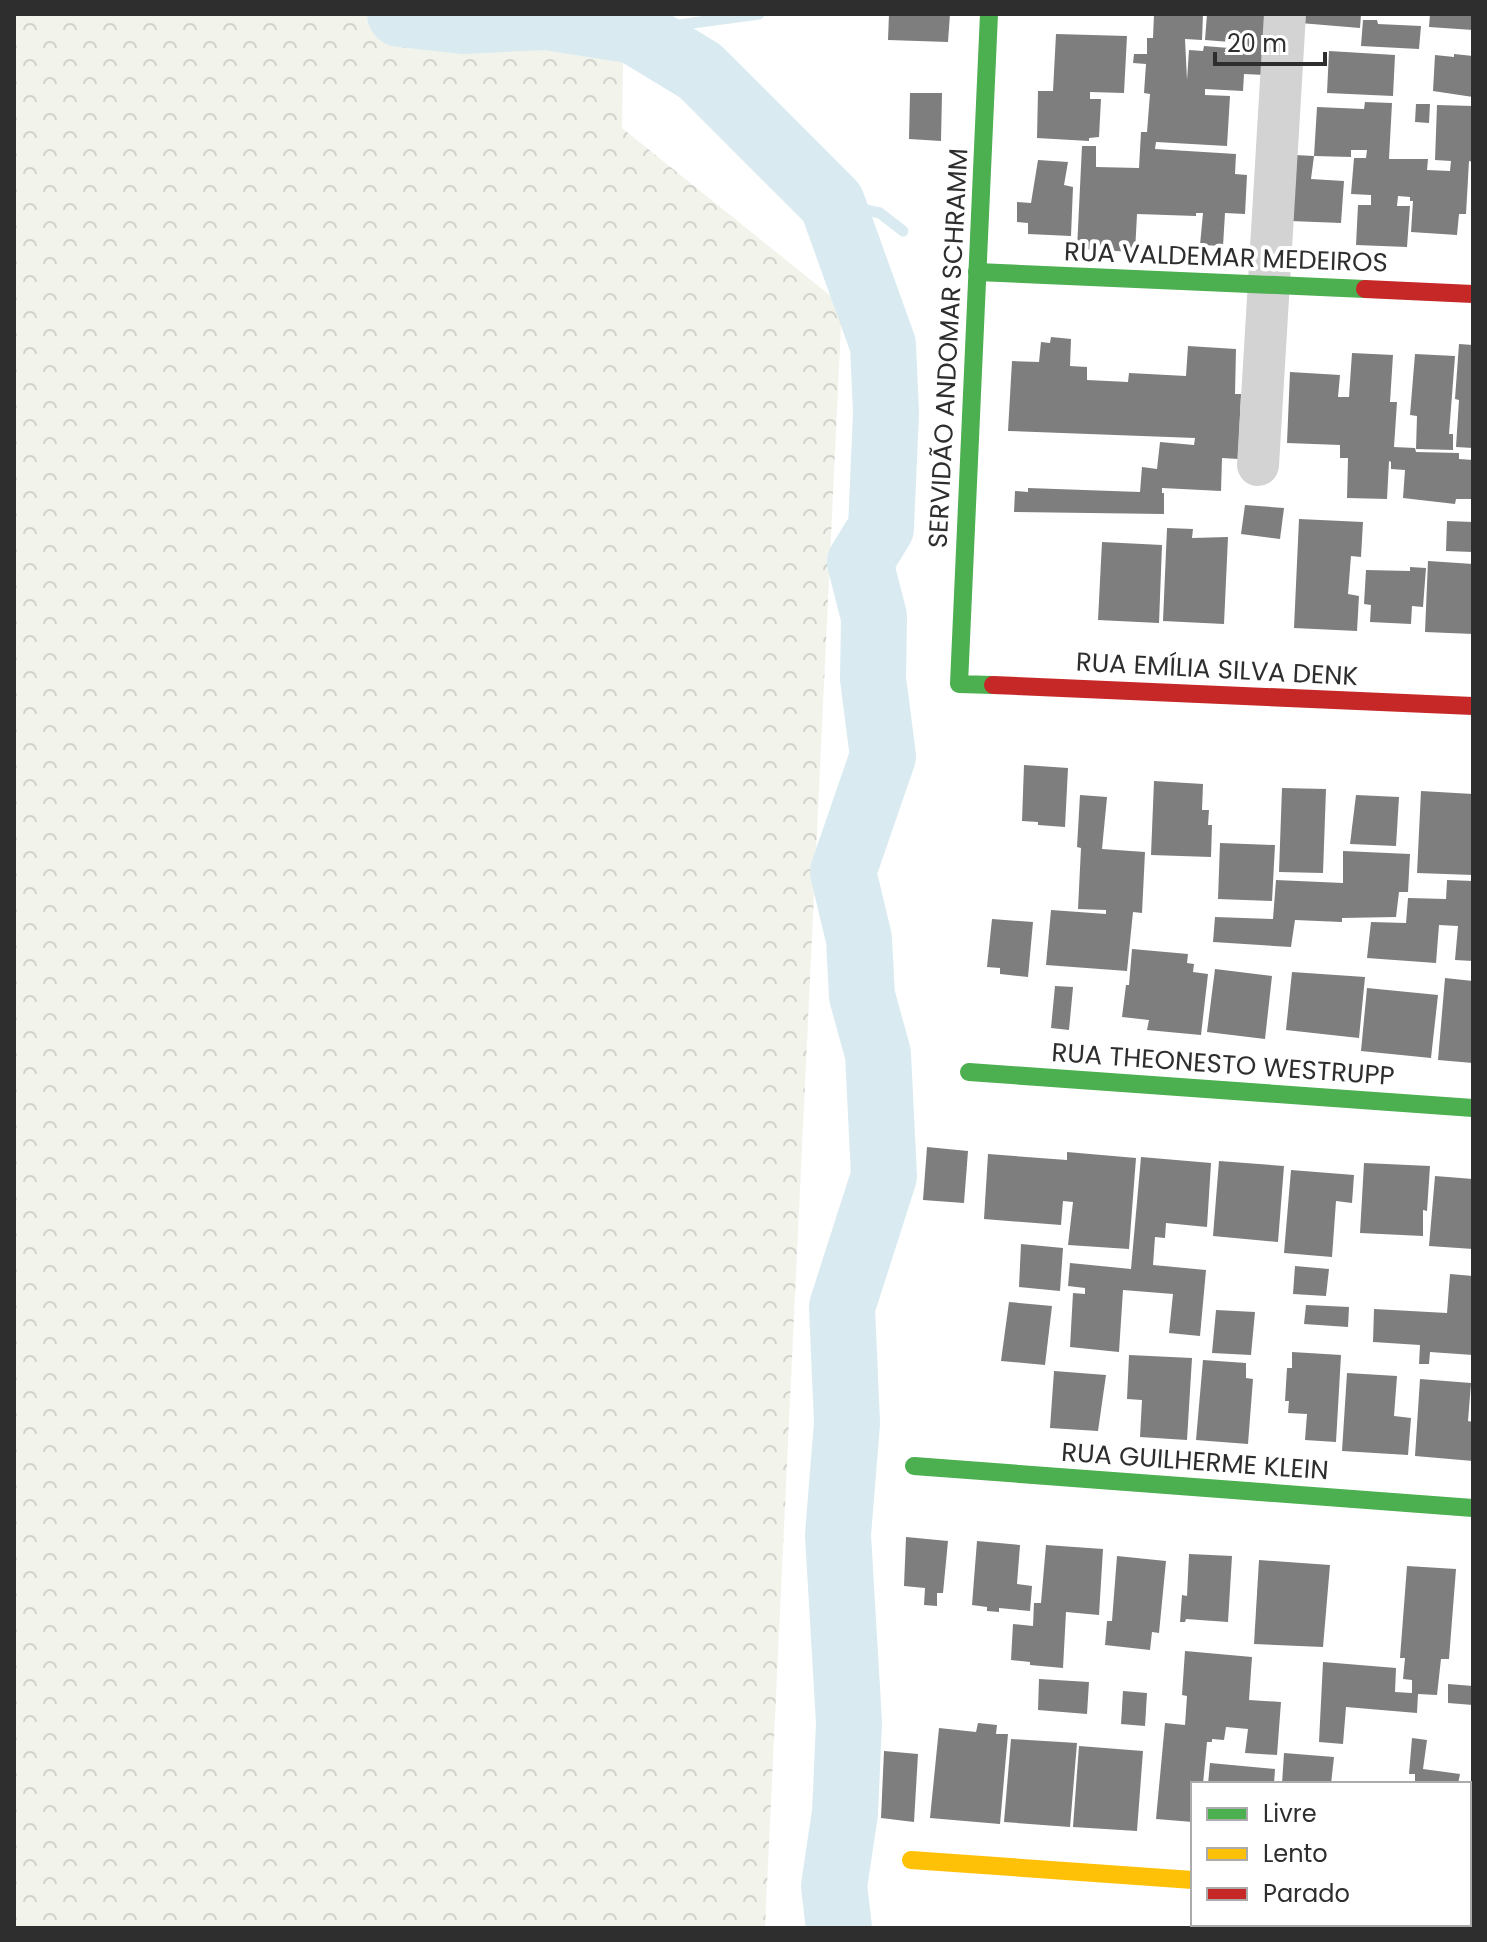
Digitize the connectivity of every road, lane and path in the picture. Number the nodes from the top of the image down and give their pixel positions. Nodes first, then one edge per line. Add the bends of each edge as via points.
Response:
1 (989, 14) edge
2 (1285, 14) edge
3 (977, 272) junction
4 (1269, 285) junction
5 (1473, 294) edge
6 (1258, 465) dead end
7 (959, 684) joint
8 (1473, 706) edge
9 (969, 1072) dead end
10 (1473, 1108) edge
11 (914, 1466) dead end
12 (1473, 1508) edge
13 (911, 1860) dead end
14 (1191, 1880) edge

1 - 3 street, SERVIDÃO ANDOMAR SCHRAMM
2 - 4 street
3 - 4 street, RUA VALDEMAR MEDEIROS
3 - 7 street, SERVIDÃO ANDOMAR SCHRAMM
4 - 5 street, RUA VALDEMAR MEDEIROS
4 - 6 street
7 - 8 street, RUA EMÍLIA SILVA DENK
9 - 10 street, RUA THEONESTO WESTRUPP
11 - 12 street, RUA GUILHERME KLEIN
13 - 14 street

